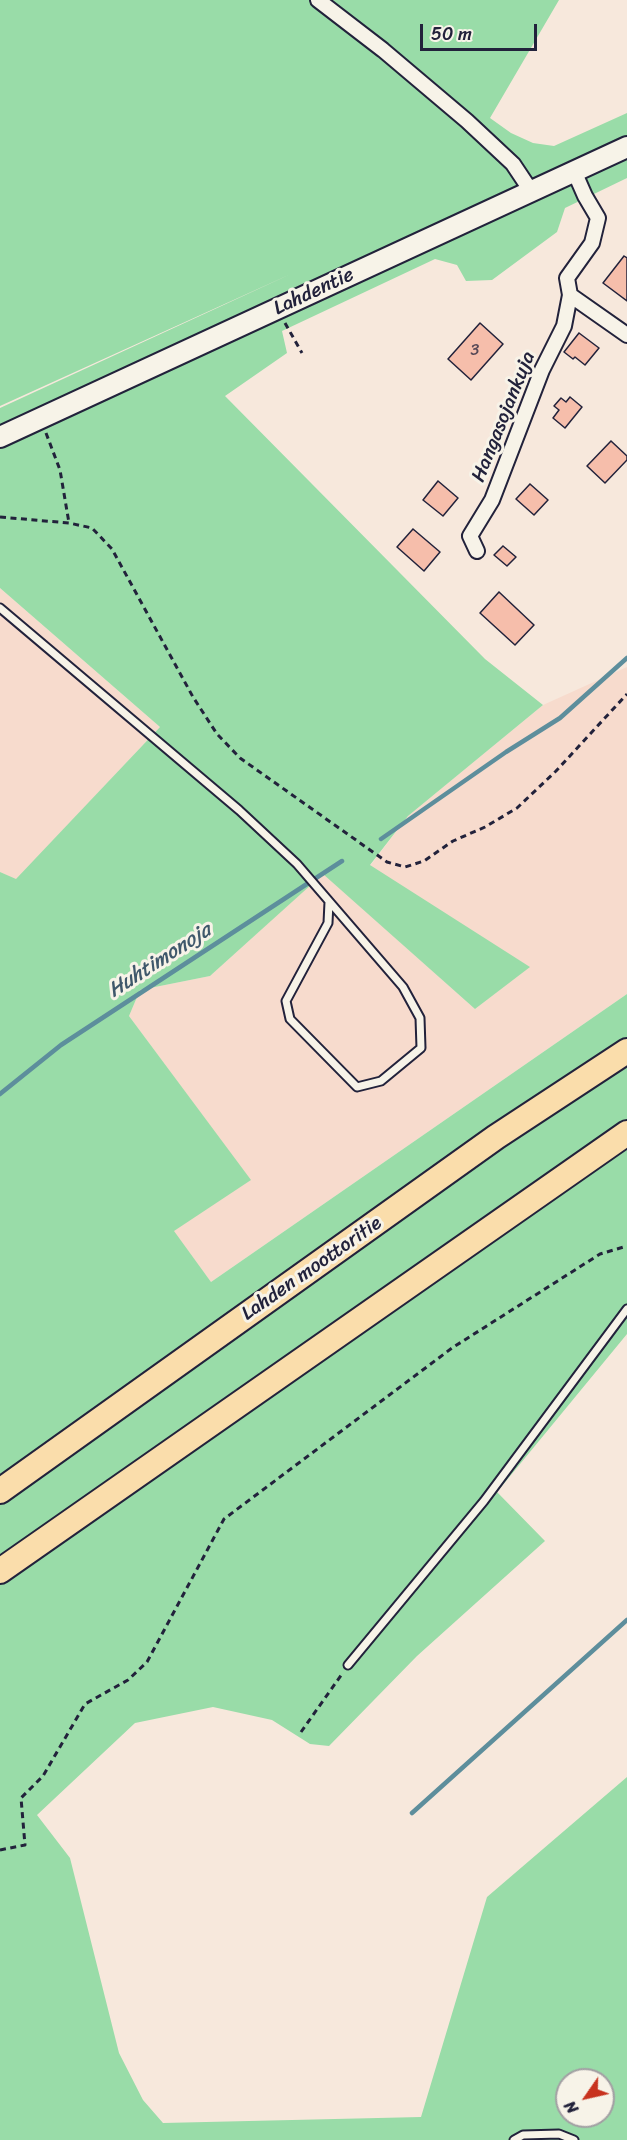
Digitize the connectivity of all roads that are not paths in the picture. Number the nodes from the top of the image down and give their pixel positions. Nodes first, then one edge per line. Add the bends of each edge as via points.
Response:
1 (318, 0) edge
2 (627, 147) edge
3 (574, 171) junction
4 (531, 191) junction
5 (570, 295) junction
6 (627, 335) edge
7 (0, 436) edge
8 (477, 551) dead end
9 (0, 608) edge
10 (329, 902) junction
11 (627, 1051) edge
12 (627, 1133) edge
13 (627, 1309) edge
14 (0, 1491) edge
15 (0, 1570) edge
16 (348, 1665) road end
17 (514, 2140) edge
18 (574, 2140) edge

1 - 4 street via 467,121 513,164
2 - 3 main road, Lahdentie
3 - 4 main road, Lahdentie
3 - 5 street via 598,218 592,243 567,278
4 - 7 main road, Lahdentie
5 - 6 street
5 - 8 street, Hangasojankuja via 564,326 542,370 492,500 470,536
9 - 10 lane via 239,810
10 - 10 lane via 403,987 420,1018 421,1048 381,1081 357,1087 290,1019 286,1001 328,922
11 - 14 highway, Lahden moottoritie via 496,1137
12 - 15 highway
13 - 16 lane via 484,1501
17 - 18 lane via 524,2135 559,2134

